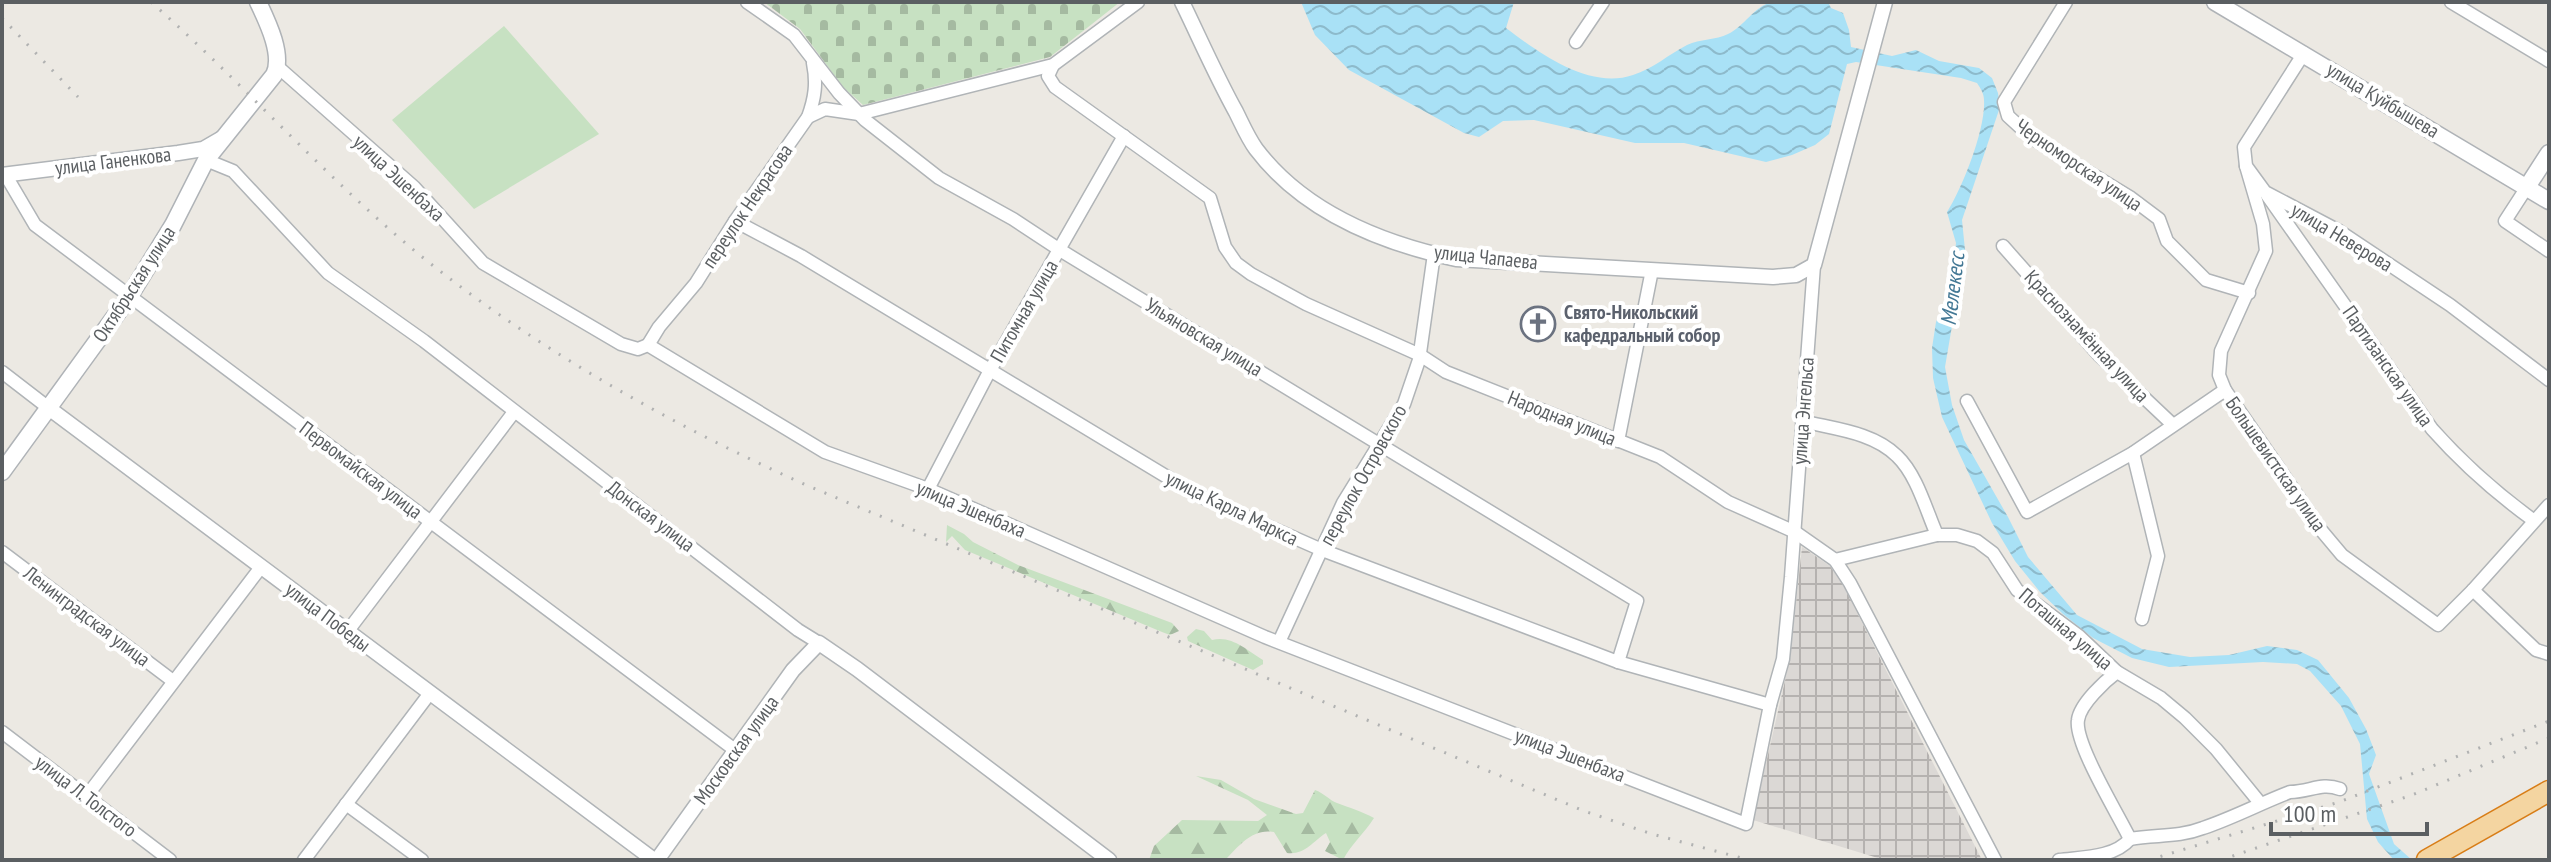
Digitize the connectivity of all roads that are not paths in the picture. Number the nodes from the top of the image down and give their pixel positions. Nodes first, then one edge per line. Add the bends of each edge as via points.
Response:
1 (258, 2) edge
2 (747, 2) edge
3 (1138, 2) edge
4 (1182, 2) edge
5 (1603, 2) edge
6 (1885, 2) edge
7 (2066, 2) edge
8 (2215, 2) edge
9 (2451, 2) edge
10 (1576, 42) dead end
11 (2304, 53) junction
12 (811, 56) junction
13 (2549, 61) edge
14 (1053, 65) junction
15 (278, 67) junction
16 (859, 114) junction
17 (808, 117) junction
18 (1124, 136) junction
19 (222, 138) junction
20 (206, 160) junction
21 (2547, 160) edge
22 (2246, 166) junction
23 (4, 174) edge
24 (2527, 187) junction
25 (2265, 192) junction
26 (2549, 201) edge
27 (735, 221) junction
28 (2003, 246) dead end
29 (1060, 250) junction
30 (2549, 251) edge
31 (1434, 254) junction
32 (1814, 265) junction
33 (1652, 270) junction
34 (2249, 293) junction
35 (129, 297) junction
36 (648, 345) junction
37 (1420, 355) junction
38 (2, 372) edge
39 (989, 372) junction
40 (2549, 380) edge
41 (2225, 390) junction
42 (1967, 401) dead end
43 (50, 409) junction
44 (514, 412) junction
45 (1802, 421) junction
46 (2172, 424) junction
47 (1618, 441) junction
48 (1381, 443) junction
49 (2133, 453) junction
50 (2, 472) edge
51 (928, 489) junction
52 (2549, 505) edge
53 (2533, 520) junction
54 (429, 521) junction
55 (1795, 532) junction
56 (1937, 535) junction
57 (1322, 550) junction
58 (2, 552) edge
59 (1835, 560) junction
60 (261, 567) junction
61 (2473, 590) junction
62 (2142, 619) dead end
63 (347, 632) junction
64 (1279, 642) junction
65 (819, 643) junction
66 (2549, 654) edge
67 (1618, 662) junction
68 (2117, 672) junction
69 (173, 681) junction
70 (430, 693) junction
71 (1770, 705) junction
72 (2, 732) edge
73 (735, 750) junction
74 (2340, 789) dead end
75 (2549, 791) edge
76 (86, 797) junction
77 (2260, 803) junction
78 (346, 804) junction
79 (1746, 824) joint
80 (2130, 839) junction
81 (169, 860) edge
82 (304, 860) edge
83 (422, 860) edge
84 (656, 860) edge
85 (1109, 860) edge
86 (1994, 860) edge
87 (2059, 860) edge
88 (2427, 860) edge

1 - 15 main road
2 - 12 street, Ульяновская улица via 794,35
3 - 14 street
4 - 31 street, улица Чапаева via 1255,148 1281,177 1321,209
5 - 10 street
6 - 32 street, улица Энгельса
7 - 34 street, Черноморская улица via 2004,102 2008,116 2032,138 2159,219 2167,241 2206,280
8 - 11 main road, улица Куйбышева
9 - 13 street
11 - 22 street via 2244,147
11 - 24 main road, улица Куйбышева
12 - 16 street, Ульяновская улица
12 - 17 street, переулок Некрасова via 816,79
14 - 16 street
14 - 18 street, Народная улица via 1048,76 1055,87
15 - 19 main road, Октябрьская улица
15 - 36 street, улица Эшенбаха via 414,187 483,263 621,344 638,349
16 - 17 street via 825,109
16 - 29 street, Ульяновская улица via 939,178
17 - 27 street, переулок Некрасова
18 - 29 street, Питомная улица
18 - 37 street, Народная улица via 1210,198 1225,247 1236,263 1306,304
19 - 20 main road, Октябрьская улица
19 - 23 street, улица Ганенкова via 203,149
20 - 35 main road, Октябрьская улица
20 - 44 street, Донская улица via 233,171 328,273
21 - 24 main road
22 - 25 street, улица Неверова
22 - 34 street, Большевистская улица via 2266,251
23 - 35 street, Первомайская улица via 35,225
24 - 26 main road, улица Куйбышева
24 - 30 street via 2505,221
25 - 40 street, улица Неверова via 2364,247
25 - 53 street, Партизанская улица via 2432,429 2496,493
27 - 36 street, переулок Некрасова
27 - 39 street, улица Карла Маркса
28 - 46 street, Краснознамённая улица via 2099,355
29 - 39 street, Питомная улица
29 - 48 street, Ульяновская улица
31 - 33 street, улица Чапаева
31 - 37 street, переулок Островского
32 - 33 street, улица Чапаева via 1796,275 1773,277
32 - 45 street, улица Энгельса
33 - 47 street
34 - 41 street, Большевистская улица via 2221,351 2219,375
35 - 43 main road, Октябрьская улица
35 - 54 street, Первомайская улица
36 - 51 street, улица Эшенбаха via 825,452
37 - 47 street, Народная улица via 1446,372
37 - 48 street, переулок Островского via 1404,404
38 - 43 street, улица Победы
39 - 51 street, Питомная улица
39 - 57 street, улица Карла Маркса via 1197,495
41 - 46 street
41 - 61 street, Большевистская улица via 2342,555 2438,625
42 - 49 street via 2027,512
43 - 50 main road, Октябрьская улица
43 - 60 street, улица Победы
44 - 54 street
44 - 65 street, Донская улица
45 - 55 street, улица Энгельса
45 - 56 street via 1867,436 1897,456
46 - 49 street
47 - 55 street, Народная улица via 1660,457 1728,502
48 - 57 street, переулок Островского via 1343,503
48 - 67 street, Ульяновская улица via 1637,601
49 - 62 street via 2158,556
51 - 64 street, улица Эшенбаха
52 - 53 street
53 - 61 street
54 - 63 street
54 - 73 street, Первомайская улица
55 - 59 street, Народная улица
55 - 71 street, улица Энгельса via 1783,659
56 - 59 street
56 - 68 street, Поташная улица via 1977,541 1993,553 2017,590
57 - 64 street, переулок Островского
57 - 67 street, улица Карла Маркса
58 - 69 street, Ленинградская улица
59 - 86 street, Народная улица
60 - 63 street, улица Победы
60 - 69 street
61 - 66 street via 2536,650
63 - 70 street, улица Победы
64 - 79 street, улица Эшенбаха
65 - 73 street, Московская улица
65 - 85 street, Донская улица
67 - 71 street, улица Карла Маркса
68 - 77 street, Поташная улица via 2185,718
68 - 80 street via 2104,681 2078,719 2081,740
69 - 76 street
70 - 78 street
70 - 84 street, улица Победы
71 - 79 street, улица Энгельса
72 - 76 street, улица Л. Толстого
73 - 84 street, Московская улица
74 - 77 street via 2327,784
75 - 88 highway
76 - 81 street, улица Л. Толстого
77 - 80 street via 2203,829
78 - 82 street
78 - 83 street
80 - 87 street via 2111,853

